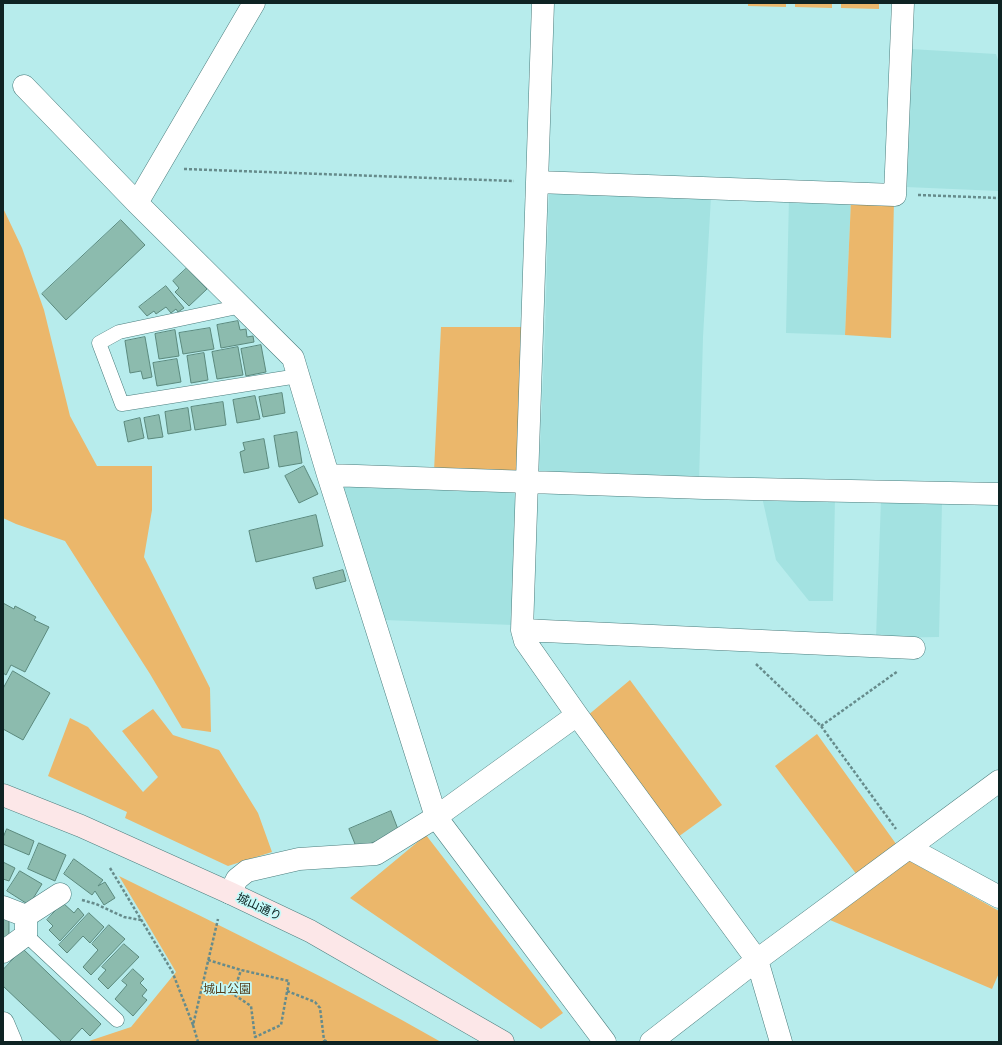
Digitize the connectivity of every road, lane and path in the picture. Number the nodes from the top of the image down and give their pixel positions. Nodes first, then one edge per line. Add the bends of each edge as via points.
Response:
1 (254, 3) edge
2 (543, 3) edge
3 (903, 3) edge
4 (24, 86) dead end
5 (158, 168) junction
6 (537, 182) junction
7 (896, 195) junction
8 (999, 198) edge
9 (137, 203) junction
10 (242, 306) junction
11 (298, 376) junction
12 (328, 475) junction
13 (528, 482) junction
14 (998, 494) dead end
15 (522, 630) junction
16 (731, 640) junction
17 (914, 648) joint
18 (577, 715) junction
19 (821, 726) junction
20 (999, 781) edge
21 (3, 795) edge
22 (436, 817) junction
23 (909, 848) junction
24 (110, 868) dead end
25 (230, 893) junction
26 (60, 894) joint
27 (999, 897) edge
28 (3, 907) edge
29 (141, 920) junction
30 (218, 920) dead end
31 (26, 925) junction
32 (3, 952) edge
33 (208, 960) junction
34 (757, 960) junction
35 (241, 970) junction
36 (202, 986) junction
37 (287, 991) junction
38 (233, 994) junction
39 (117, 1020) dead end
40 (3, 1024) edge
41 (193, 1025) junction
42 (255, 1037) junction
43 (11, 1042) edge
44 (198, 1042) edge
45 (254, 1042) edge
46 (328, 1042) edge
47 (502, 1042) edge
48 (605, 1042) edge
49 (651, 1042) edge
50 (781, 1042) edge

1 - 5 street
2 - 6 street
3 - 7 street
4 - 9 street
5 - 6 path
5 - 9 street
6 - 7 street
6 - 13 street
7 - 8 path
9 - 10 street
10 - 11 street via 294,358
10 - 11 lane via 118,332 99,343 122,404
11 - 12 street
12 - 13 street
12 - 22 street
13 - 14 street
13 - 15 street
15 - 16 street
15 - 18 street via 525,641
16 - 17 street
16 - 19 path
17 - 19 path via 906,666
18 - 22 street
18 - 34 street
19 - 23 path
20 - 23 street
21 - 25 street, 城山通り via 81,826
22 - 25 street via 376,854 299,859 247,871 237,879
22 - 48 street
23 - 27 street
23 - 34 street
24 - 29 path
25 - 47 street, 城山通り via 310,931
26 - 29 path via 96,904 124,917
26 - 31 street
28 - 31 street
29 - 41 path via 172,970
30 - 33 path
31 - 32 street
31 - 39 lane
33 - 35 path
33 - 36 path
34 - 49 street
34 - 50 street
35 - 37 path via 289,981
35 - 38 path
36 - 38 path
36 - 41 path
37 - 42 path via 280,1026
37 - 46 path via 315,1002 320,1008 324,1040
38 - 42 path via 251,1006
40 - 43 street
41 - 44 path
42 - 45 path

